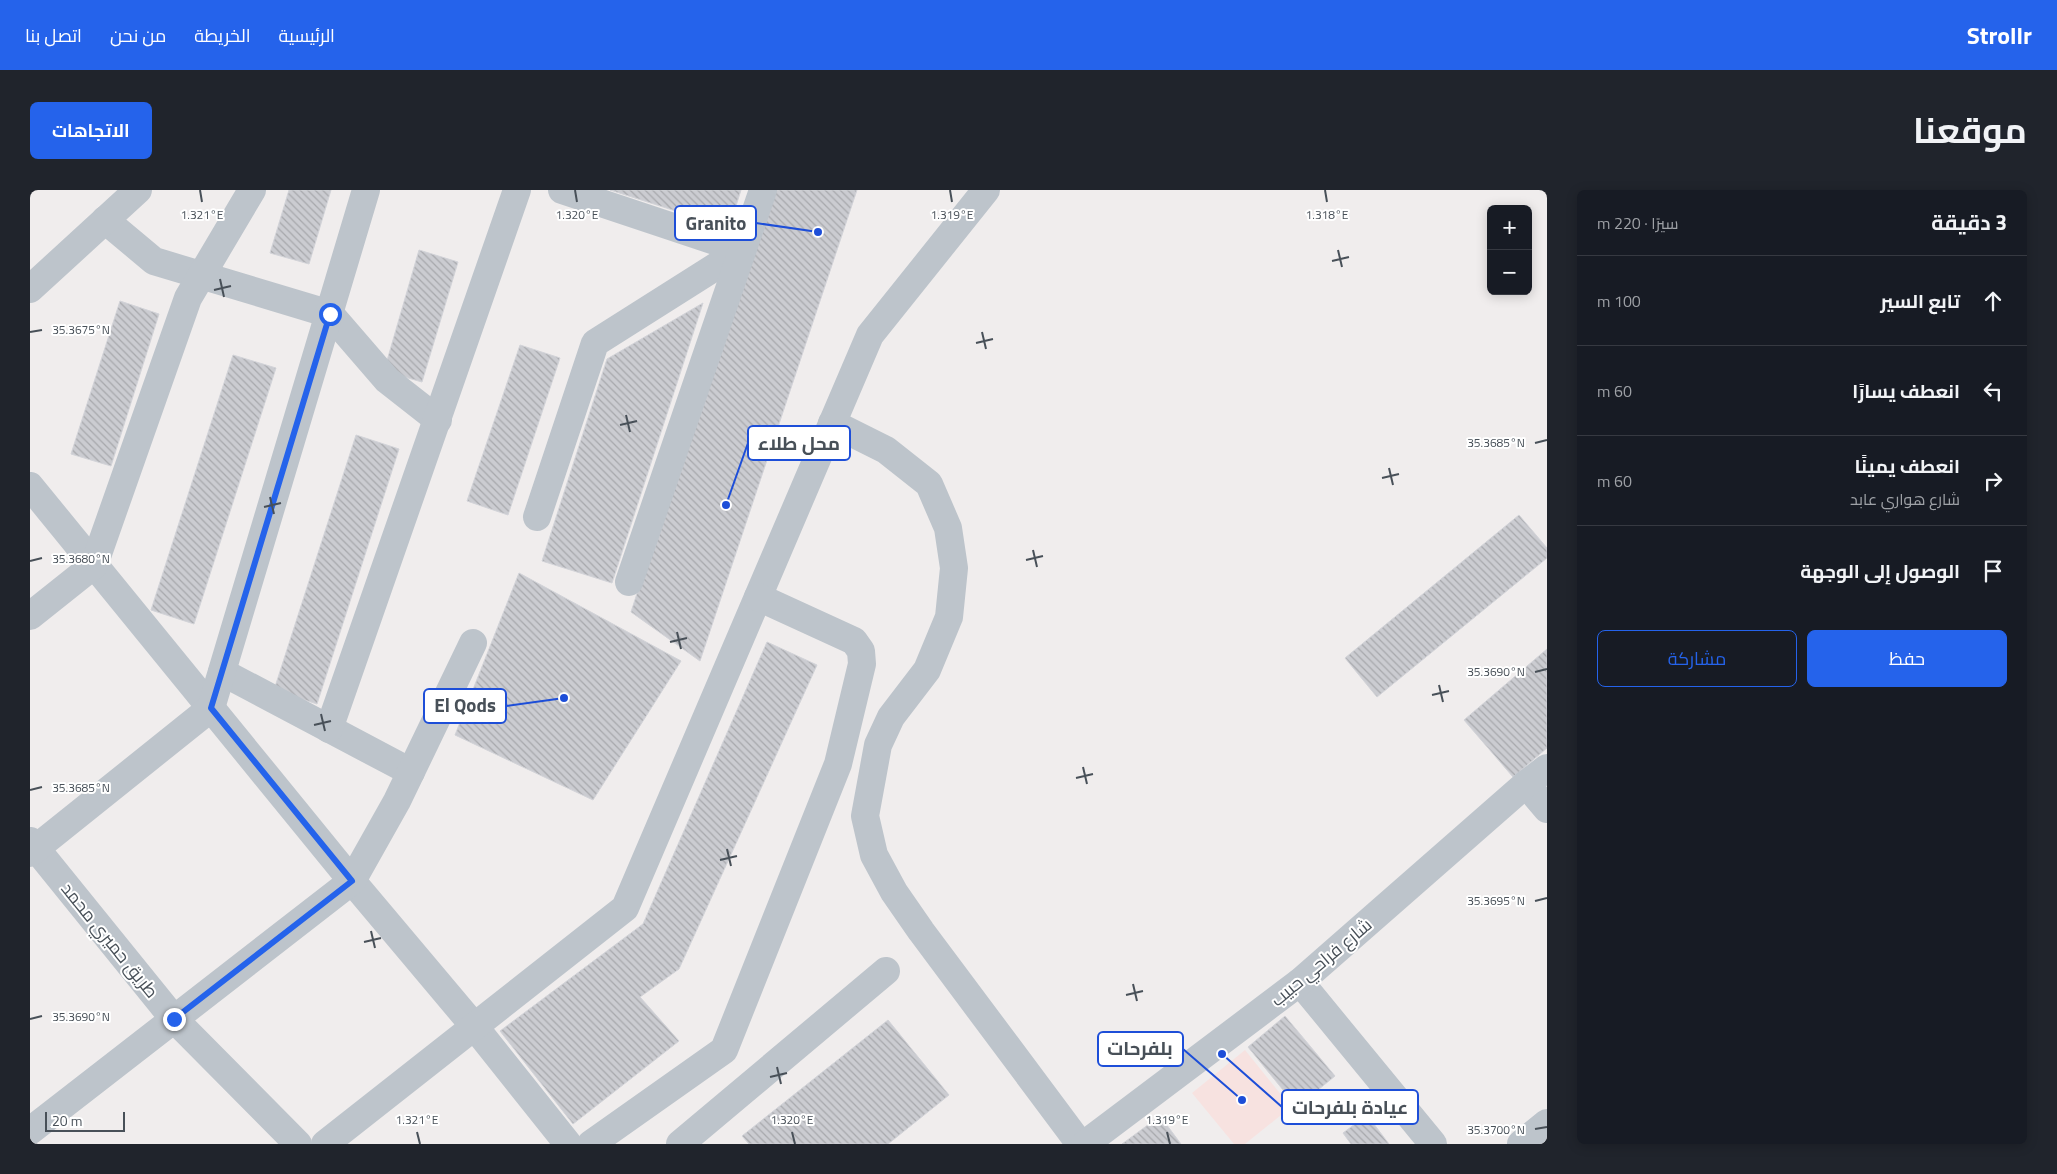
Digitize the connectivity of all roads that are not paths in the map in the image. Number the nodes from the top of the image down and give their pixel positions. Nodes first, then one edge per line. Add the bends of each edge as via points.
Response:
1 (138, 190) edge
2 (252, 190) edge
3 (366, 190) edge
4 (518, 190) edge
5 (562, 190) edge
6 (763, 190) edge
7 (986, 190) edge
8 (105, 220) junction
9 (742, 250) junction
10 (202, 275) junction
11 (30, 289) edge
12 (330, 314) junction
13 (438, 420) junction
14 (832, 423) junction
15 (30, 486) edge
16 (536, 517) dead end
17 (94, 565) junction
18 (629, 582) dead end
19 (758, 598) junction
20 (30, 616) edge
21 (473, 642) dead end
22 (222, 672) junction
23 (211, 708) junction
24 (329, 729) junction
25 (1547, 768) edge
26 (411, 772) junction
27 (1526, 784) junction
28 (1547, 809) edge
29 (32, 847) edge
30 (352, 881) junction
31 (886, 971) dead end
32 (1300, 982) junction
33 (174, 1019) junction
34 (474, 1026) junction
35 (1547, 1123) edge
36 (30, 1131) edge
37 (298, 1144) edge
38 (325, 1144) edge
39 (568, 1144) edge
40 (591, 1144) edge
41 (680, 1144) edge
42 (1080, 1144) edge
43 (1085, 1144) edge
44 (1433, 1144) edge
45 (1521, 1144) edge

1 - 8 street
2 - 10 street
3 - 12 street
4 - 13 street
5 - 9 street
6 - 9 street
7 - 14 street via 870,335
8 - 10 street via 154,261
8 - 11 street
9 - 16 street via 594,343
9 - 18 street
10 - 12 street
10 - 17 street via 188,298
12 - 13 street via 388,380
12 - 22 street
13 - 24 street
14 - 19 street
14 - 42 street via 886,450 929,484 948,528 954,568 950,617 926,670 891,717 878,745 865,816 874,855 921,932
15 - 17 street
17 - 20 street
17 - 23 street
19 - 34 street via 625,908
19 - 40 street via 854,641 861,652 862,664 838,764 724,1050
21 - 26 street
22 - 23 street
22 - 24 street
23 - 29 street
23 - 30 street
24 - 26 street
25 - 27 street, شارع فراحي حبيب
26 - 30 street
27 - 28 street
27 - 32 street, شارع فراحي حبيب
29 - 33 street, طريق حميري محمد
30 - 33 street
30 - 34 street
31 - 41 street
32 - 43 street, شارع فراحي حبيب
32 - 44 street
33 - 36 street
33 - 37 street, طريق حميري محمد
34 - 38 street
34 - 39 street
35 - 45 street

